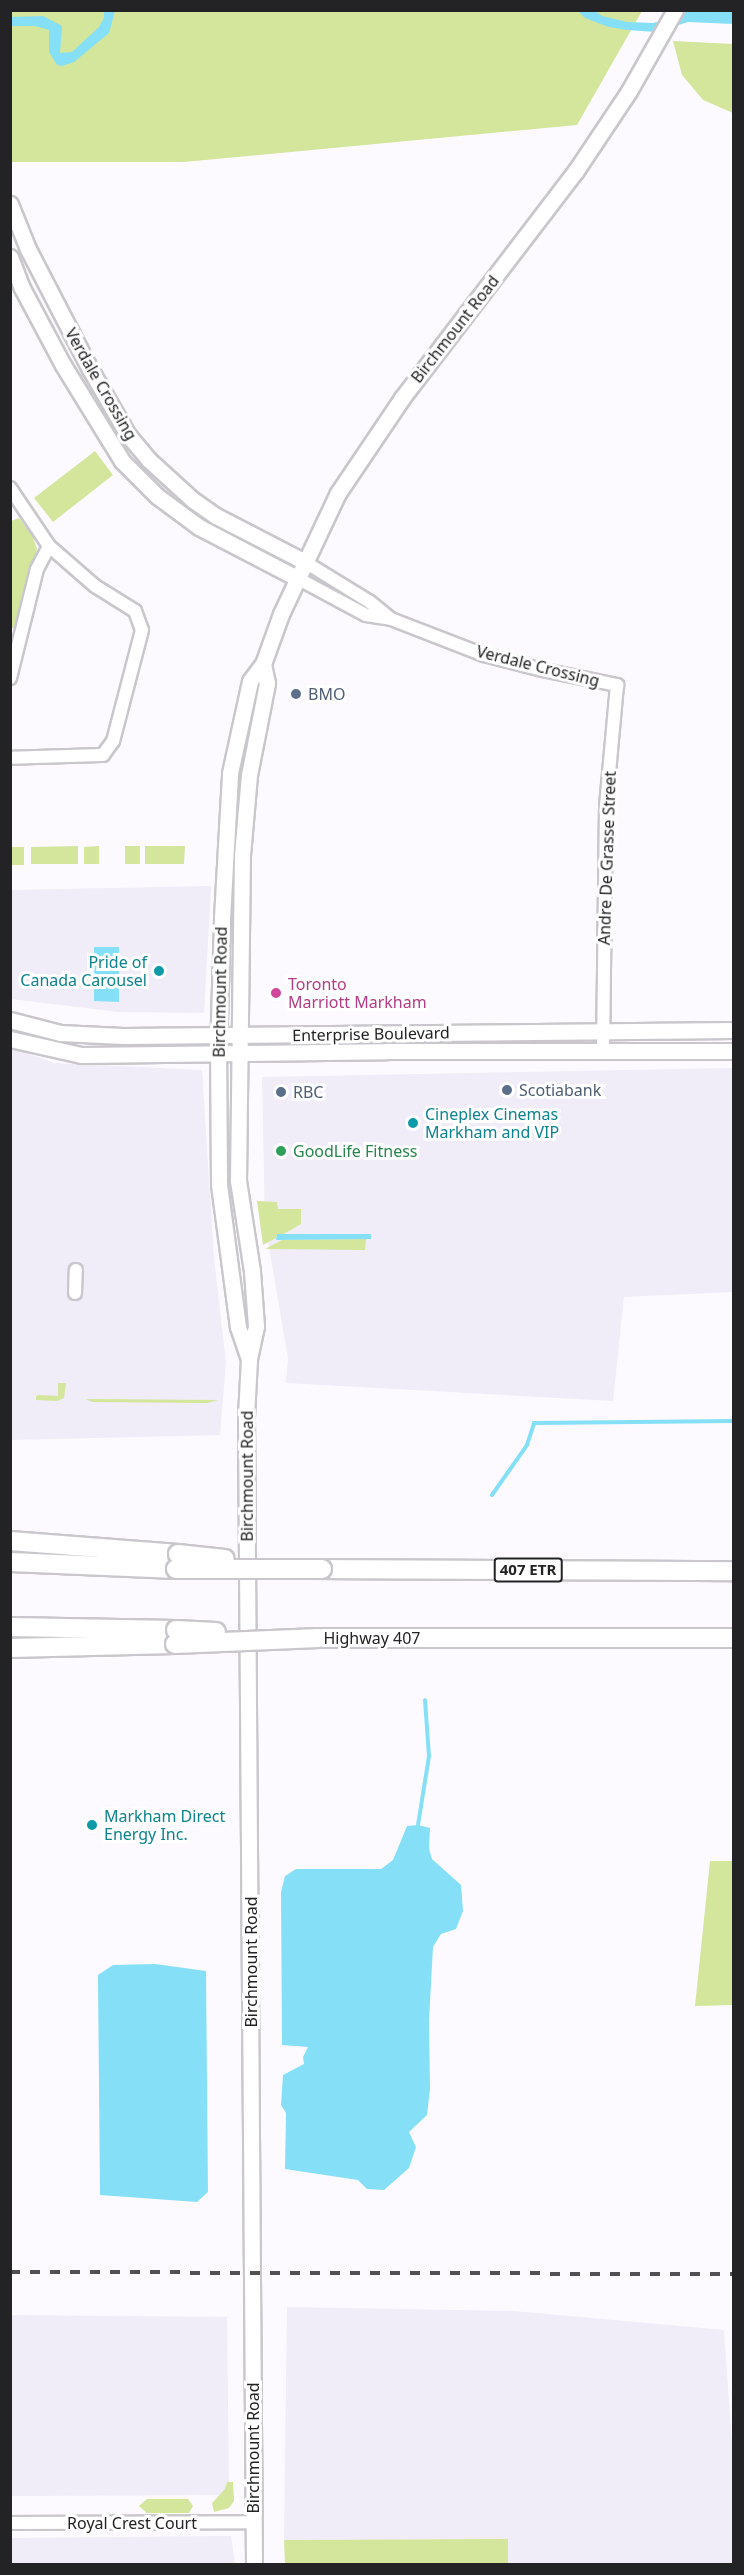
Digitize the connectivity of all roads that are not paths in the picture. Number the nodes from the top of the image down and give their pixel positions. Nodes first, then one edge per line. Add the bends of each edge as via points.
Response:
1 (675, 10) edge
2 (10, 204) edge
3 (28, 249) junction
4 (10, 256) edge
5 (12, 493) edge
6 (49, 546) junction
7 (305, 562) junction
8 (297, 578) junction
9 (391, 619) junction
10 (16, 638) edge
11 (263, 664) junction
12 (10, 678) edge
13 (617, 685) joint
14 (10, 758) edge
15 (10, 1020) edge
16 (602, 1030) junction
17 (734, 1030) edge
18 (220, 1035) junction
19 (240, 1036) junction
20 (10, 1039) edge
21 (603, 1051) junction
22 (734, 1051) edge
23 (218, 1054) junction
24 (240, 1054) junction
25 (76, 1270) dead end
26 (75, 1293) dead end
27 (249, 1359) junction
28 (10, 1540) edge
29 (177, 1561) junction
30 (10, 1562) edge
31 (734, 1571) edge
32 (10, 1627) edge
33 (176, 1637) junction
34 (734, 1638) edge
35 (10, 1648) edge
36 (254, 2522) junction
37 (10, 2523) edge
38 (254, 2565) edge

1 - 7 main road, Birchmount Road via 629,91 575,172 402,398 338,493
2 - 3 main road, Verdale Crossing
3 - 4 street
3 - 7 main road, Verdale Crossing via 90,369 128,435 149,460 216,516
4 - 8 main road, Verdale Crossing via 22,288 63,365 123,462 157,496 199,527
5 - 6 street
6 - 10 street via 37,569
6 - 14 street via 95,586 135,611 142,630 113,741 103,754
7 - 8 main road, Birchmount Road
7 - 9 street, Verdale Crossing
8 - 9 street, Verdale Crossing via 366,615
8 - 11 main road, Birchmount Road
9 - 13 street, Verdale Crossing via 484,655
10 - 12 street
11 - 18 main road, Birchmount Road via 250,681 230,773
11 - 19 main road, Birchmount Road via 267,683 249,775 242,855
13 - 16 street, Andre De Grasse Street via 606,807
15 - 18 main road, Enterprise Boulevard via 60,1034
16 - 17 main road, Enterprise Boulevard
16 - 19 main road, Enterprise Boulevard
16 - 21 street, Andre De Grasse Street
18 - 19 main road, Enterprise Boulevard
18 - 23 main road, Birchmount Road
19 - 24 main road, Birchmount Road
20 - 23 main road, Enterprise Boulevard via 81,1055
21 - 22 main road, Enterprise Boulevard
21 - 24 main road, Enterprise Boulevard
23 - 24 main road, Enterprise Boulevard
23 - 27 main road, Birchmount Road via 219,1184 238,1327
24 - 27 main road, Birchmount Road via 238,1181 252,1271 255,1326
25 - 26 street
27 - 36 main road, Birchmount Road via 246,1416
28 - 29 highway
29 - 30 highway, 407 ETR
29 - 31 highway, 407 ETR, bridge via 322,1569
32 - 33 highway, Highway 407
33 - 34 highway, Highway 407, bridge
33 - 35 highway
36 - 37 street, Royal Crest Court
36 - 38 main road, Birchmount Road

